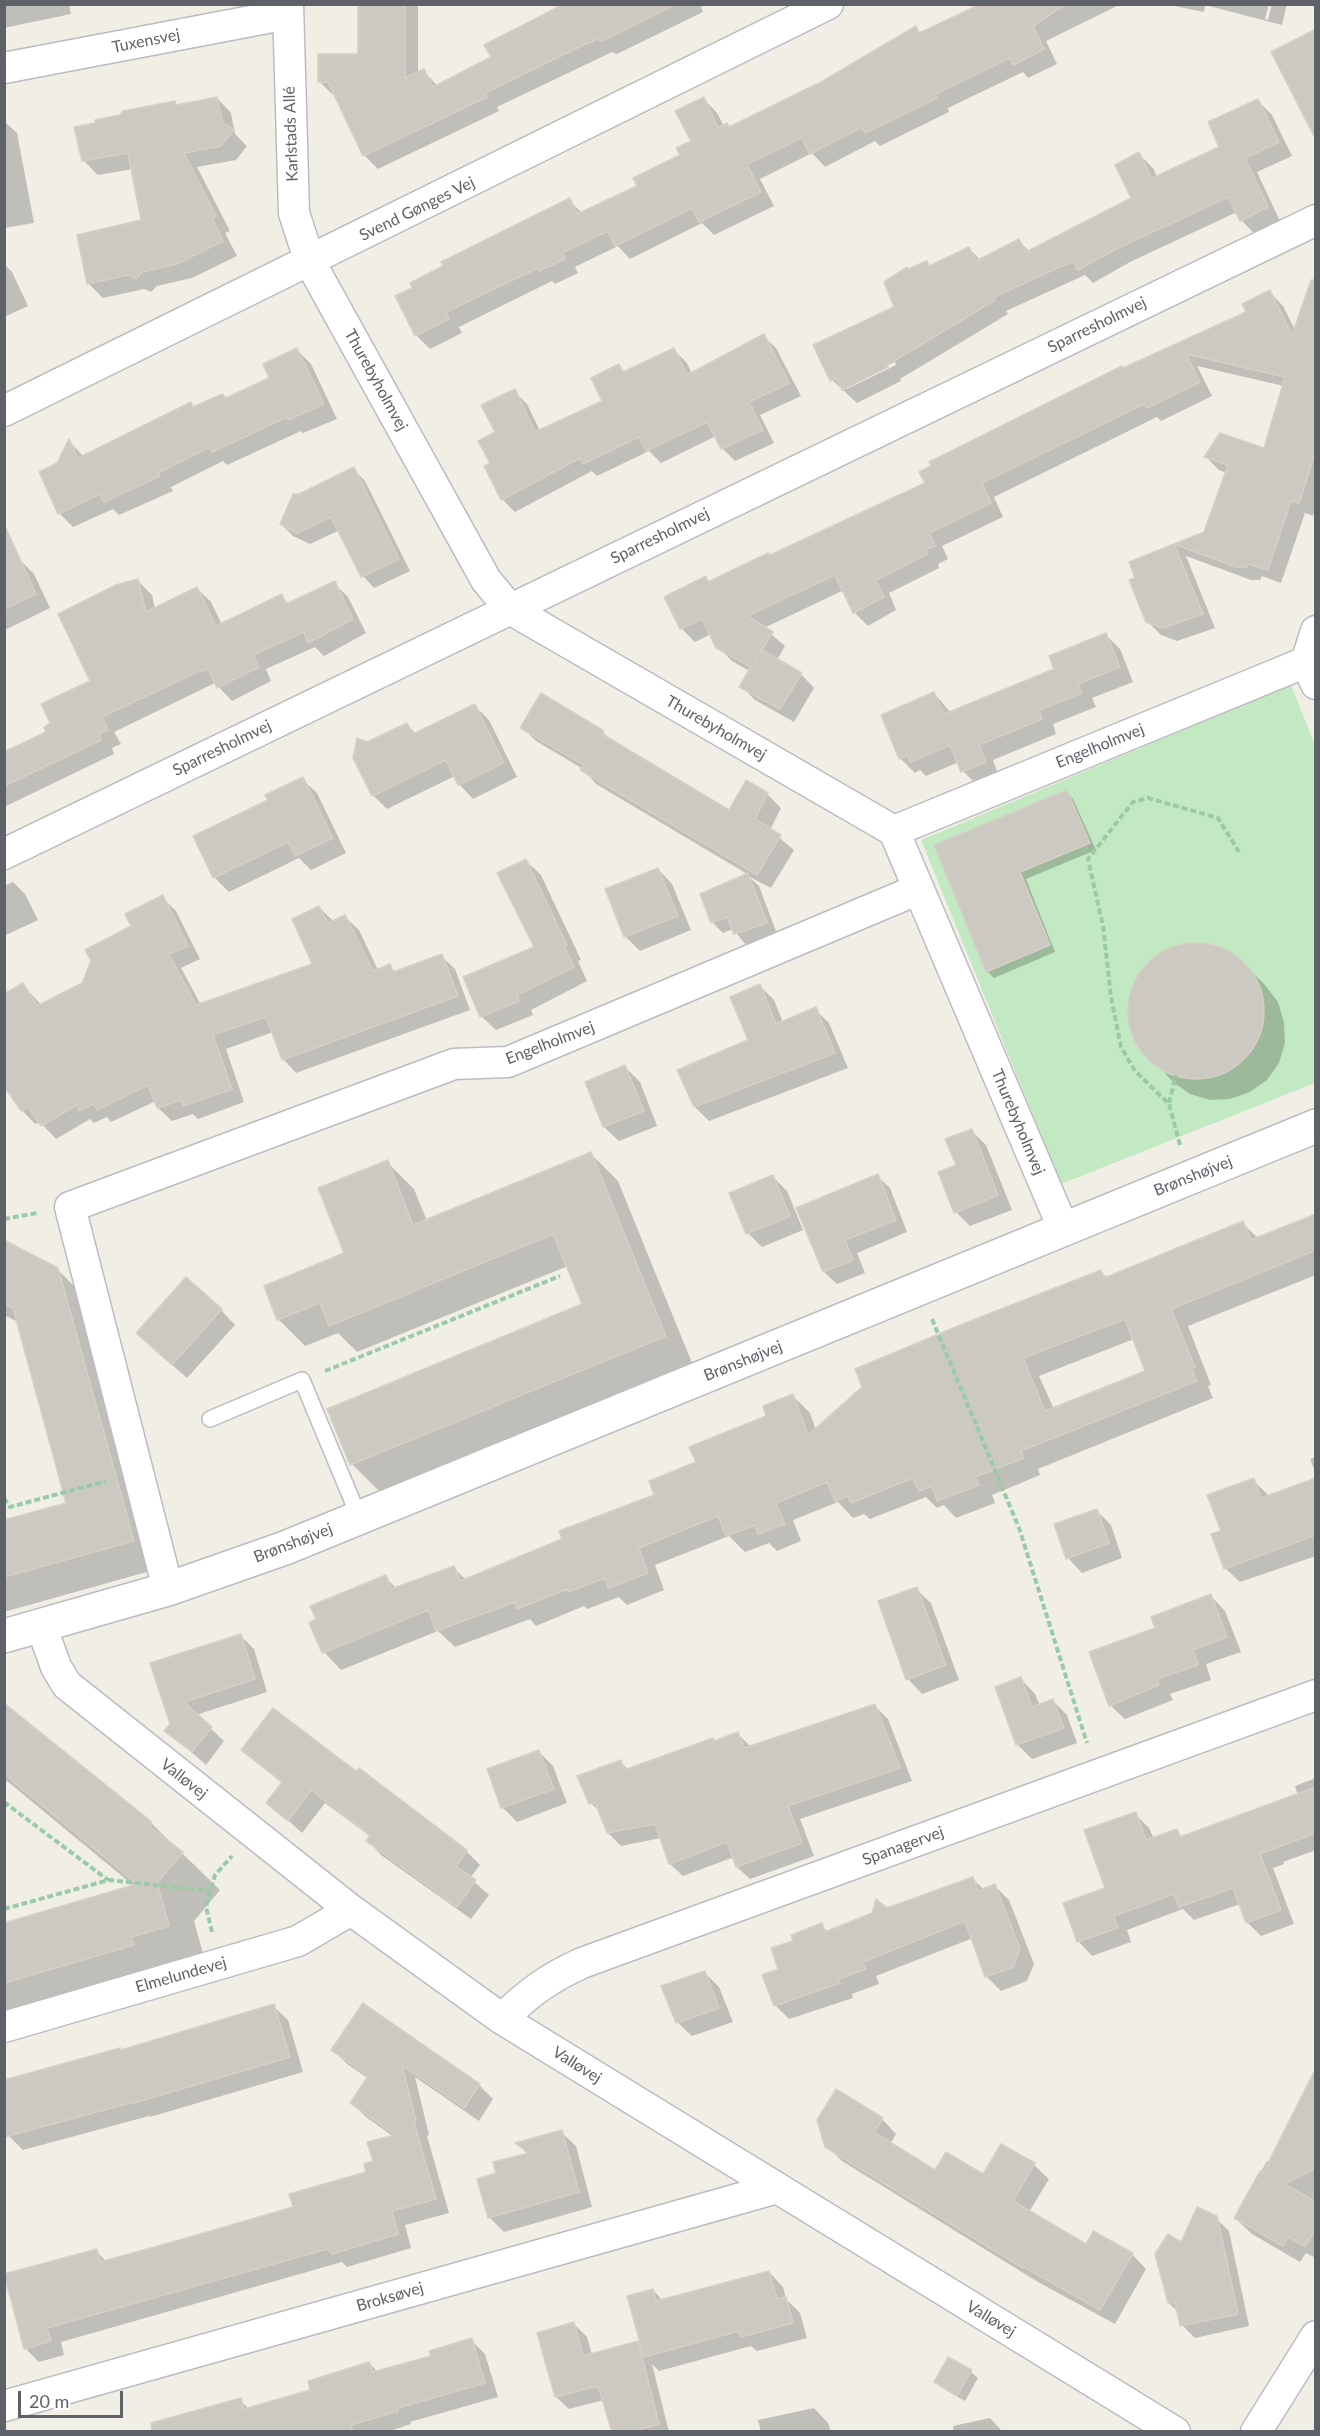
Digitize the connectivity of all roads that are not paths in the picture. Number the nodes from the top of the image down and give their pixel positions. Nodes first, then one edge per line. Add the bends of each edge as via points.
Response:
1 (828, 4) edge
2 (288, 9) edge
3 (4, 68) edge
4 (1316, 220) edge
5 (310, 261) junction
6 (4, 411) edge
7 (510, 609) junction
8 (1316, 631) edge
9 (1311, 673) edge
10 (894, 831) junction
11 (4, 854) edge
12 (919, 889) junction
13 (1316, 1126) edge
14 (1064, 1230) junction
15 (210, 1419) dead end
16 (359, 1517) junction
17 (168, 1589) junction
18 (17, 1629) edge
19 (1316, 1695) edge
20 (351, 1910) junction
21 (502, 2019) junction
22 (4, 2027) edge
23 (777, 2188) junction
24 (1316, 2336) edge
25 (4, 2406) edge
26 (1175, 2432) edge
27 (1256, 2432) edge

1 - 5 street, Svend Gønges Vej
2 - 3 street, Tuxensvej
2 - 5 street, Karlstads Allé via 294,213
4 - 7 street, Sparresholmvej
5 - 6 street, Svend Gønges Vej
5 - 7 street, Thurebyholmvej via 486,580
7 - 10 street, Thurebyholmvej
7 - 11 street, Sparresholmvej
8 - 9 street
9 - 10 street, Engelholmvej
10 - 12 street, Thurebyholmvej
12 - 14 street, Thurebyholmvej
12 - 17 street, Engelholmvej via 508,1062 454,1064 70,1207
13 - 14 street, Brønshøjvej
14 - 16 street, Brønshøjvej
15 - 16 lane via 302,1380
16 - 17 street, Brønshøjvej
17 - 18 street, Brønshøjvej
18 - 20 street, Valløvej via 56,1667 66,1685
19 - 21 street, Spanagervej via 582,1963 554,1975 526,1994
20 - 21 street, Valløvej
20 - 22 street, Elmelundevej via 298,1941
21 - 23 street, Valløvej
23 - 25 street, Broksøvej
23 - 26 street, Valløvej
24 - 27 street

